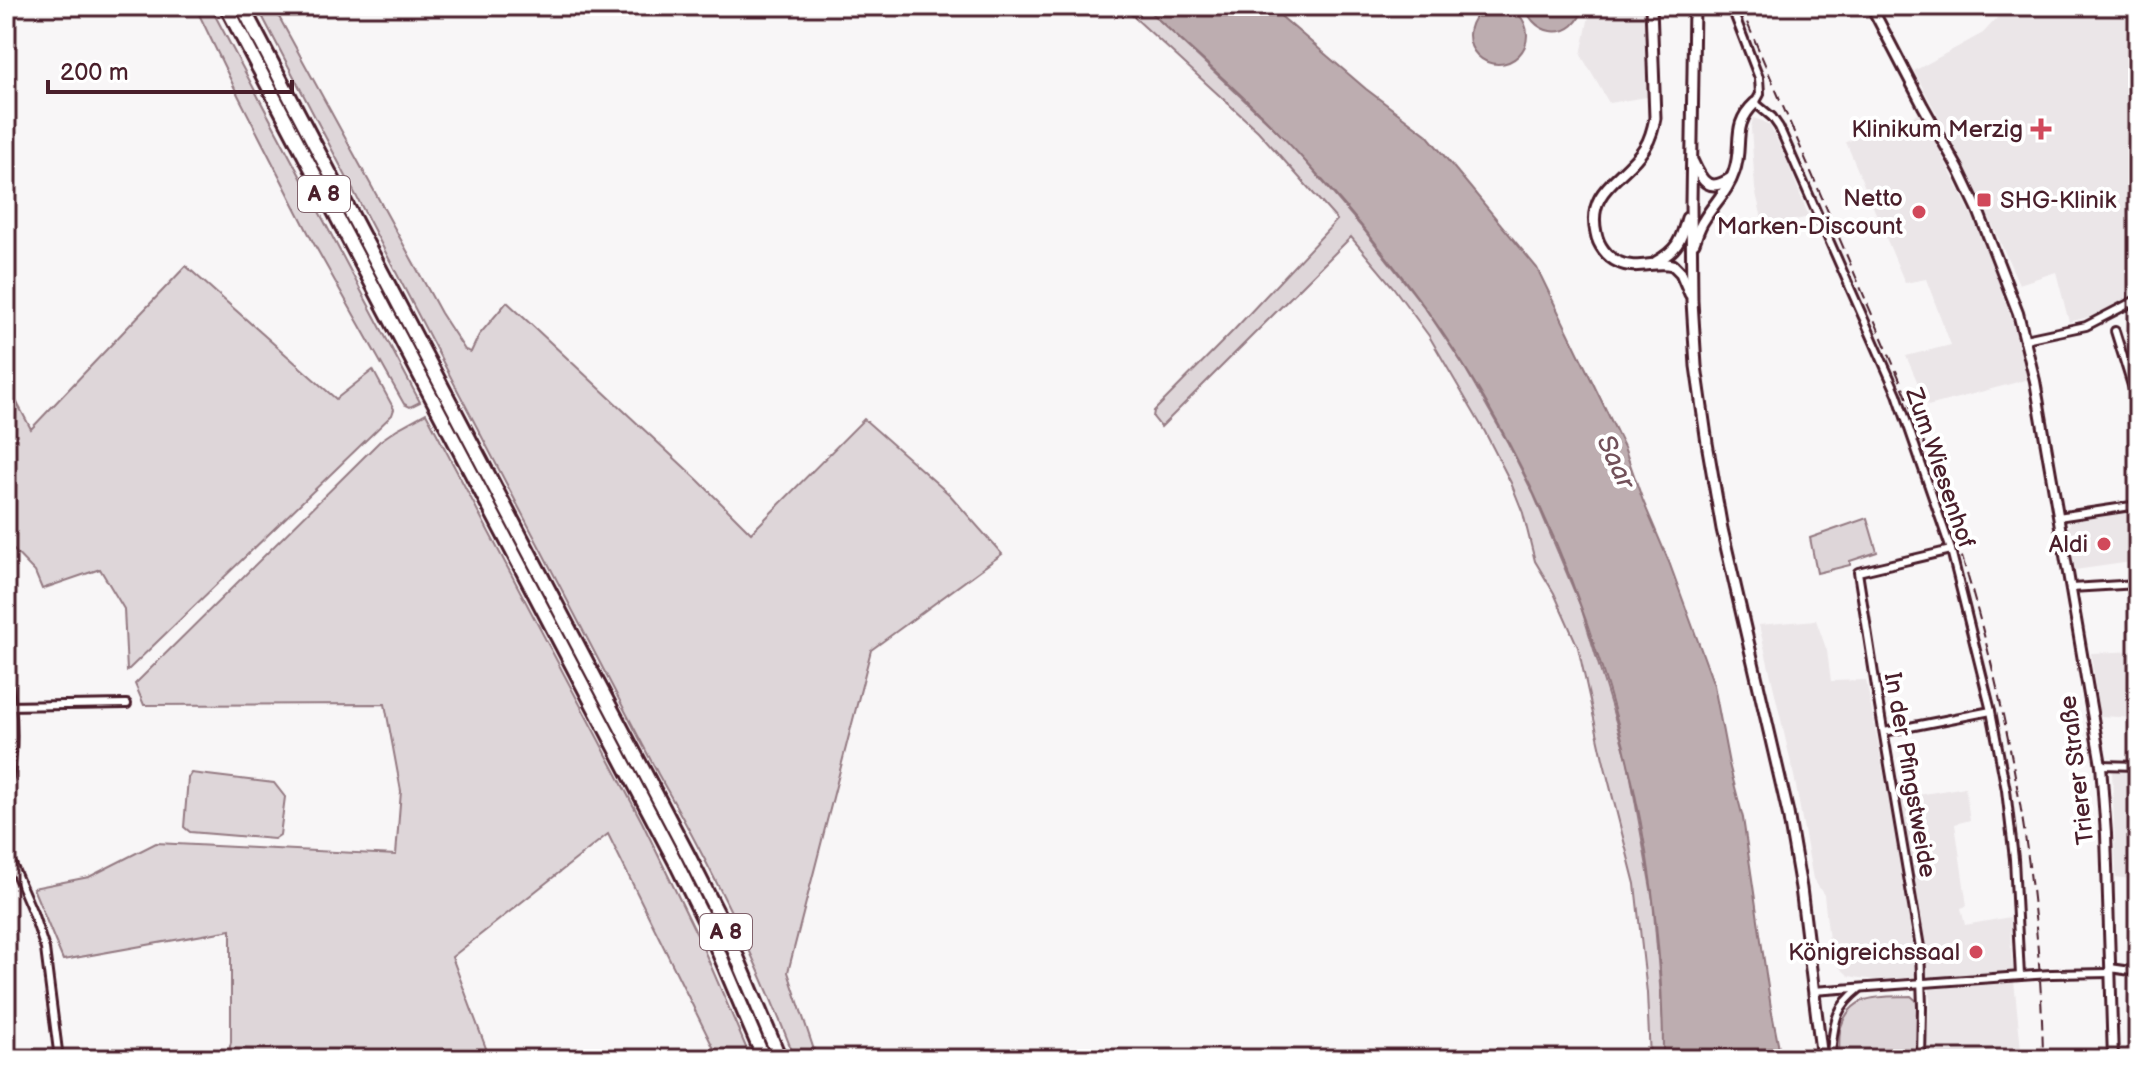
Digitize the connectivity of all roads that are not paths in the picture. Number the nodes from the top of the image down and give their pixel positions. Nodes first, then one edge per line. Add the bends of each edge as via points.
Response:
1 (226, 6) edge
2 (242, 6) edge
3 (1651, 6) edge
4 (1694, 6) edge
5 (1731, 6) edge
6 (1871, 6) edge
7 (1755, 103) junction
8 (1692, 161) junction
9 (1731, 178) junction
10 (1691, 203) junction
11 (1691, 250) junction
12 (1654, 263) junction
13 (2138, 299) edge
14 (1692, 301) junction
15 (2115, 331) dead end
16 (2025, 339) junction
17 (2134, 380) edge
18 (2138, 415) edge
19 (2138, 505) edge
20 (2058, 517) junction
21 (1951, 550) junction
22 (2138, 584) edge
23 (2071, 588) junction
24 (6, 667) edge
25 (127, 704) dead end
26 (8, 706) edge
27 (1991, 711) junction
28 (1884, 732) junction
29 (2101, 765) junction
30 (2138, 766) edge
31 (6, 790) edge
32 (6, 850) edge
33 (2110, 971) junction
34 (2138, 972) edge
35 (2020, 976) junction
36 (1922, 984) junction
37 (1859, 989) junction
38 (1813, 991) junction
39 (59, 1059) edge
40 (764, 1059) edge
41 (780, 1059) edge
42 (1822, 1059) edge
43 (1830, 1059) edge
44 (1921, 1059) edge
45 (2113, 1059) edge

1 - 40 highway, A 8 via 652,816 710,932
2 - 41 highway, A 8 via 665,809 724,926
3 - 12 main road via 1653,131 1641,153 1599,197 1593,222 1597,240 1618,262
4 - 8 main road
5 - 7 street via 1759,78
6 - 16 street, Trierer Straße via 1978,210
7 - 9 main road via 1739,125
7 - 21 street, Zum Wiesenhof via 1779,127 1811,196 1897,394
8 - 9 main road via 1707,184
8 - 10 main road
9 - 11 main road
10 - 11 main road
10 - 12 main road via 1682,237 1671,254
11 - 14 main road
12 - 14 main road via 1677,267
13 - 16 street via 2086,326
14 - 38 main road via 1696,366 1719,515 1788,813
15 - 17 street
16 - 20 street, Trierer Straße
17 - 18 street
19 - 20 street
20 - 23 street, Trierer Straße
21 - 27 street, Zum Wiesenhof
21 - 28 street, In der Pfingstweide via 1858,572
22 - 23 street
23 - 29 street, Trierer Straße
24 - 26 street
25 - 26 street
26 - 31 street via 12,760
27 - 28 street
27 - 35 street, Zum Wiesenhof via 2010,823
28 - 36 street, In der Pfingstweide
29 - 30 street
29 - 33 street, Trierer Straße
32 - 39 street via 45,949
33 - 34 street
33 - 35 street, bridge
33 - 45 street, Trierer Straße
35 - 36 street
36 - 37 street
36 - 44 street, In der Pfingstweide
37 - 38 street
37 - 43 street via 1838,1011
38 - 42 main road

